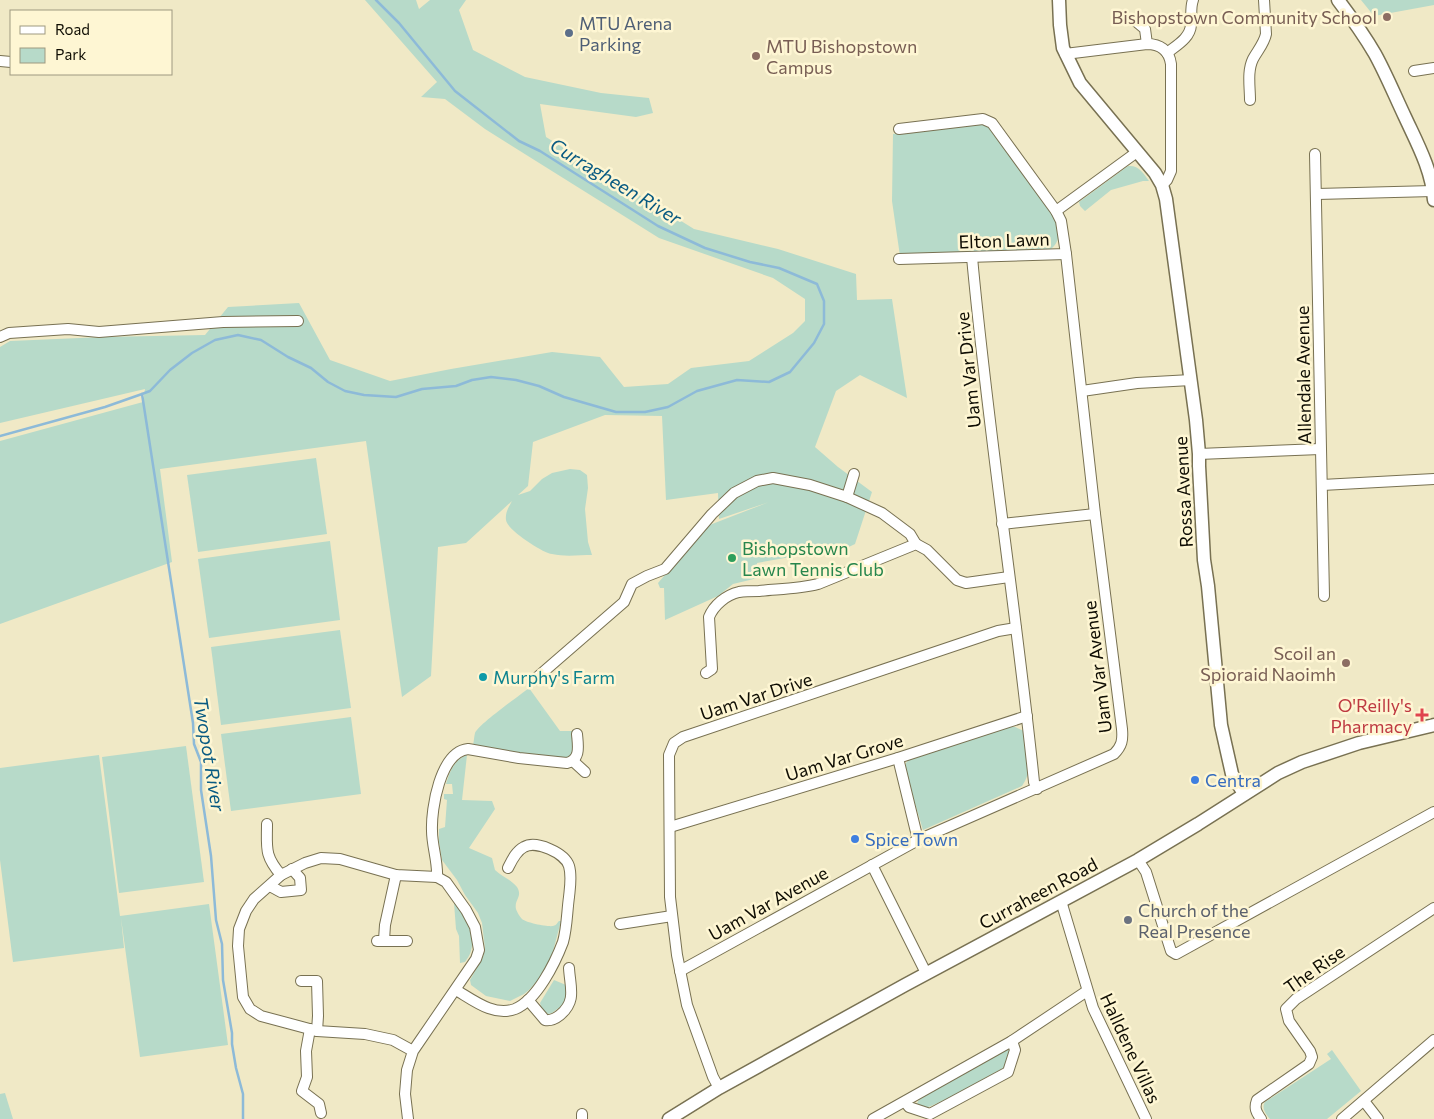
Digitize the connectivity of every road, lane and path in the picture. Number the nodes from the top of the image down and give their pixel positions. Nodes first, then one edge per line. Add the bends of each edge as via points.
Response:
1 (1059, 0) edge
2 (1192, 0) edge
3 (1264, 0) edge
4 (1338, 0) edge
5 (1133, 19) dead end
6 (1147, 44) junction
7 (1168, 53) junction
8 (1065, 54) junction
9 (1434, 68) edge
10 (1414, 72) dead end
11 (1250, 100) dead end
12 (899, 129) dead end
13 (1137, 152) junction
14 (1315, 154) dead end
15 (1162, 185) junction
16 (1434, 191) edge
17 (1317, 194) junction
18 (1434, 200) edge
19 (1056, 211) junction
20 (1066, 254) junction
21 (972, 257) junction
22 (899, 259) dead end
23 (298, 321) dead end
24 (0, 337) edge
25 (1191, 380) junction
26 (1082, 391) junction
27 (1320, 449) junction
28 (1199, 454) junction
29 (854, 474) dead end
30 (1434, 479) edge
31 (1322, 485) junction
32 (847, 497) junction
33 (1096, 514) junction
34 (1002, 524) junction
35 (916, 544) junction
36 (1009, 578) junction
37 (1324, 596) dead end
38 (1016, 628) junction
39 (706, 673) dead end
40 (534, 680) dead end
41 (1027, 716) junction
42 (1434, 725) edge
43 (577, 734) dead end
44 (898, 758) junction
45 (573, 760) junction
46 (585, 772) dead end
47 (1037, 789) junction
48 (1244, 794) junction
49 (1434, 812) edge
50 (267, 824) dead end
51 (670, 827) junction
52 (918, 840) junction
53 (1138, 860) junction
54 (872, 865) junction
55 (508, 868) dead end
56 (292, 869) junction
57 (280, 875) junction
58 (396, 875) junction
59 (437, 877) junction
60 (270, 886) junction
61 (1061, 901) junction
62 (1434, 908) edge
63 (672, 916) junction
64 (620, 924) dead end
65 (407, 941) dead end
66 (569, 968) dead end
67 (680, 970) junction
68 (926, 973) junction
69 (300, 981) dead end
70 (456, 990) junction
71 (1087, 991) junction
72 (528, 1000) junction
73 (313, 1030) junction
74 (1434, 1040) edge
75 (1012, 1041) junction
76 (414, 1051) junction
77 (719, 1088) junction
78 (1364, 1101) junction
79 (905, 1102) junction
80 (321, 1113) dead end
81 (408, 1119) edge
82 (669, 1119) edge
83 (872, 1119) edge
84 (1146, 1119) edge
85 (1261, 1119) edge
86 (1342, 1119) edge
87 (1378, 1119) edge

1 - 8 street, Rossa Avenue via 1061,41
2 - 7 street via 1190,31
3 - 11 street via 1266,34 1250,66
4 - 16 street via 1386,76 1421,150
5 - 6 street via 1145,29
6 - 7 street
6 - 8 street
7 - 15 street via 1171,64 1171,171
8 - 13 street, Rossa Avenue via 1087,94
9 - 10 street
12 - 19 street, Elton Lawn via 986,120 994,126
13 - 15 street, Rossa Avenue
13 - 19 street, Elton Lawn
14 - 17 street, Allendale Avenue
15 - 25 street, Rossa Avenue
16 - 17 street
16 - 18 street
17 - 27 street, Allendale Avenue
19 - 20 street, Elton Lawn via 1061,221
20 - 21 street, Elton Lawn
20 - 26 street, Uam Var Avenue
21 - 22 street, Elton Lawn
21 - 34 street, Uam Var Drive
23 - 24 street via 223,322 100,332 68,329 9,333
25 - 26 street
25 - 28 street, Rossa Avenue
26 - 33 street, Uam Var Avenue
27 - 28 street
27 - 31 street, Allendale Avenue
28 - 48 street, Rossa Avenue via 1204,560 1221,725 1232,774
29 - 32 street
30 - 31 street
31 - 37 street, Allendale Avenue
32 - 35 street via 882,513 910,534
32 - 40 street via 773,478 756,481 734,493 665,570 632,584 624,602
33 - 34 street
33 - 47 street, Uam Var Avenue via 1123,739 1114,754
34 - 36 street, Uam Var Drive
35 - 36 street via 966,584
35 - 39 street via 818,584 739,592 728,596 709,616 712,669
36 - 38 street, Uam Var Drive
38 - 41 street, Uam Var Drive
38 - 51 street, Uam Var Drive via 998,631 683,737 674,743 669,755
41 - 44 street, Uam Var Grove
41 - 47 street, Uam Var Drive
42 - 48 street, Curraheen Road via 1359,743 1302,762
43 - 45 street via 578,752
44 - 51 street, Uam Var Grove
44 - 52 street
45 - 46 street
45 - 59 street via 567,763 544,762 468,749 455,754 443,773 433,807
47 - 52 street, Uam Var Avenue
48 - 53 street, Curraheen Road
49 - 53 street via 1176,954 1171,951 1146,872
50 - 57 street via 267,853
51 - 63 street, Uam Var Drive
52 - 54 street, Uam Var Avenue
53 - 61 street, Curraheen Road
54 - 67 street, Uam Var Avenue
54 - 68 street
55 - 72 street via 516,854 530,845 558,852 568,863 571,875 563,941 541,985
56 - 57 street
56 - 58 street via 321,858 340,859
56 - 60 street via 300,878 301,890 280,892
57 - 60 street
58 - 59 street
58 - 65 street via 381,941
59 - 70 street via 446,882 466,910 478,938 476,959
60 - 73 street via 254,899 239,929 243,997 250,1009 260,1016
61 - 68 street, Curraheen Road
61 - 71 street, Halldene Villas
62 - 85 street, The Rise via 1296,999 1286,1009 1288,1021 1312,1057 1309,1064 1256,1100 1256,1112
63 - 64 street
63 - 67 street, Uam Var Drive
66 - 72 street via 571,1000 560,1014 545,1020
67 - 77 street, Uam Var Drive via 686,1005
68 - 77 street, Curraheen Road
69 - 73 street via 317,981 318,1016
70 - 72 street via 482,1006 498,1011 514,1009
70 - 76 street
71 - 75 street
71 - 84 street, Halldene Villas
73 - 76 street via 365,1034 392,1040
73 - 80 street via 306,1051 307,1077 302,1091 319,1104
74 - 78 street
75 - 79 street
75 - 79 street via 1015,1050 1008,1072 930,1114 909,1107
76 - 81 street via 407,1070
77 - 82 street, Curraheen Road
78 - 86 street
78 - 87 street
79 - 83 street

